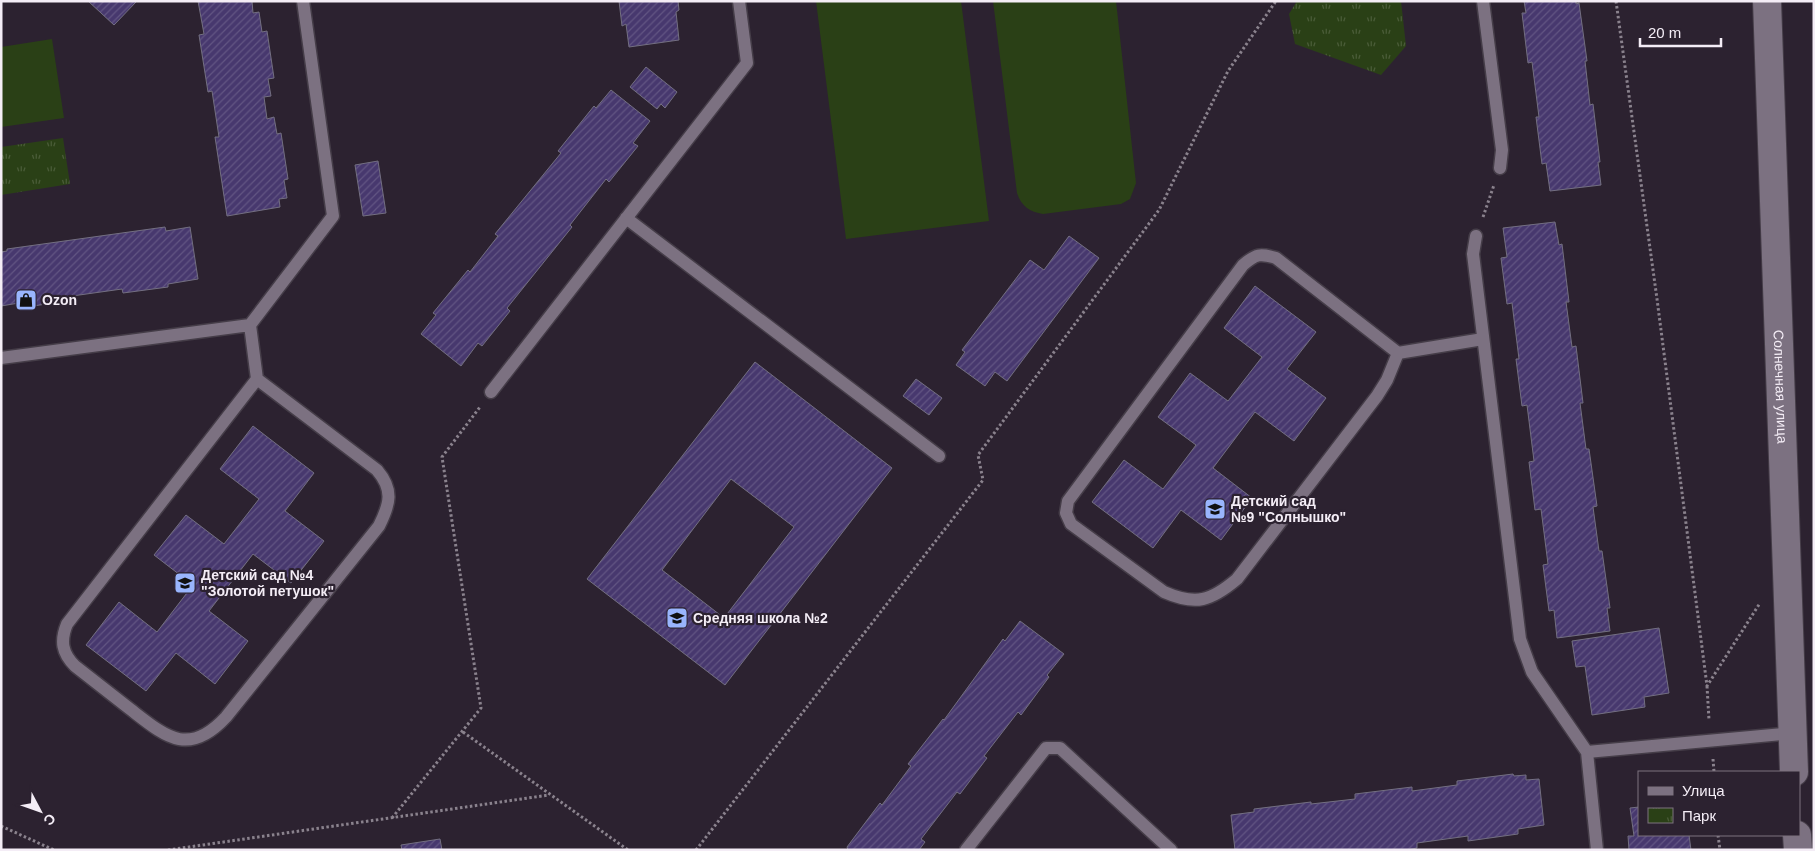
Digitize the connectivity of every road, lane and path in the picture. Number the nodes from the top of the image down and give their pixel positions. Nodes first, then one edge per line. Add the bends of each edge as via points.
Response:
1 (303, 1) edge
2 (739, 1) edge
3 (1276, 1) edge
4 (1483, 1) edge
5 (1616, 1) edge
6 (1767, 1) edge
7 (1500, 168) joint
8 (626, 218) junction
9 (1476, 236) joint
10 (250, 325) junction
11 (1483, 339) junction
12 (1398, 353) junction
13 (1, 358) edge
14 (257, 379) junction
15 (491, 392) joint
16 (939, 456) dead end
17 (1788, 600) junction
18 (463, 732) junction
19 (1793, 733) junction
20 (1587, 752) junction
21 (1794, 771) edge
22 (549, 795) junction
23 (392, 818) junction
24 (1, 826) edge
25 (1718, 836) edge
26 (1797, 836) edge
27 (54, 850) edge
28 (168, 850) edge
29 (628, 850) edge
30 (696, 850) edge
31 (966, 850) edge
32 (1171, 850) edge
33 (1596, 850) edge
34 (1720, 850) edge
35 (1798, 850) edge

1 - 10 lane via 333,216
2 - 8 lane via 747,62
3 - 30 path via 1228,71 1159,210 978,455 983,480
4 - 7 lane via 1502,150
5 - 17 path via 1707,686 1761,601
6 - 17 street, Солнечная улица
7 - 9 path
8 - 15 lane
8 - 16 lane
9 - 11 lane via 1472,254
10 - 13 lane
10 - 14 lane
11 - 12 lane
11 - 20 lane via 1520,639 1532,672
12 - 12 lane via 1387,380 1376,396 1237,579 1224,590 1194,601 1164,592 1071,524 1066,512 1068,501 1253,256 1264,254 1276,258
14 - 14 lane via 64,632 64,651 75,666 159,731 176,739 205,735 221,722 379,526 389,504 389,488 377,470
15 - 18 path via 442,457 481,708
17 - 19 street, Солнечная улица
18 - 22 path
18 - 23 path
19 - 20 lane
19 - 21 street, Солнечная улица
20 - 33 lane
22 - 23 path
22 - 29 path
23 - 28 path
24 - 27 path
25 - 34 path
26 - 35 street
31 - 32 lane via 1046,748 1060,748

